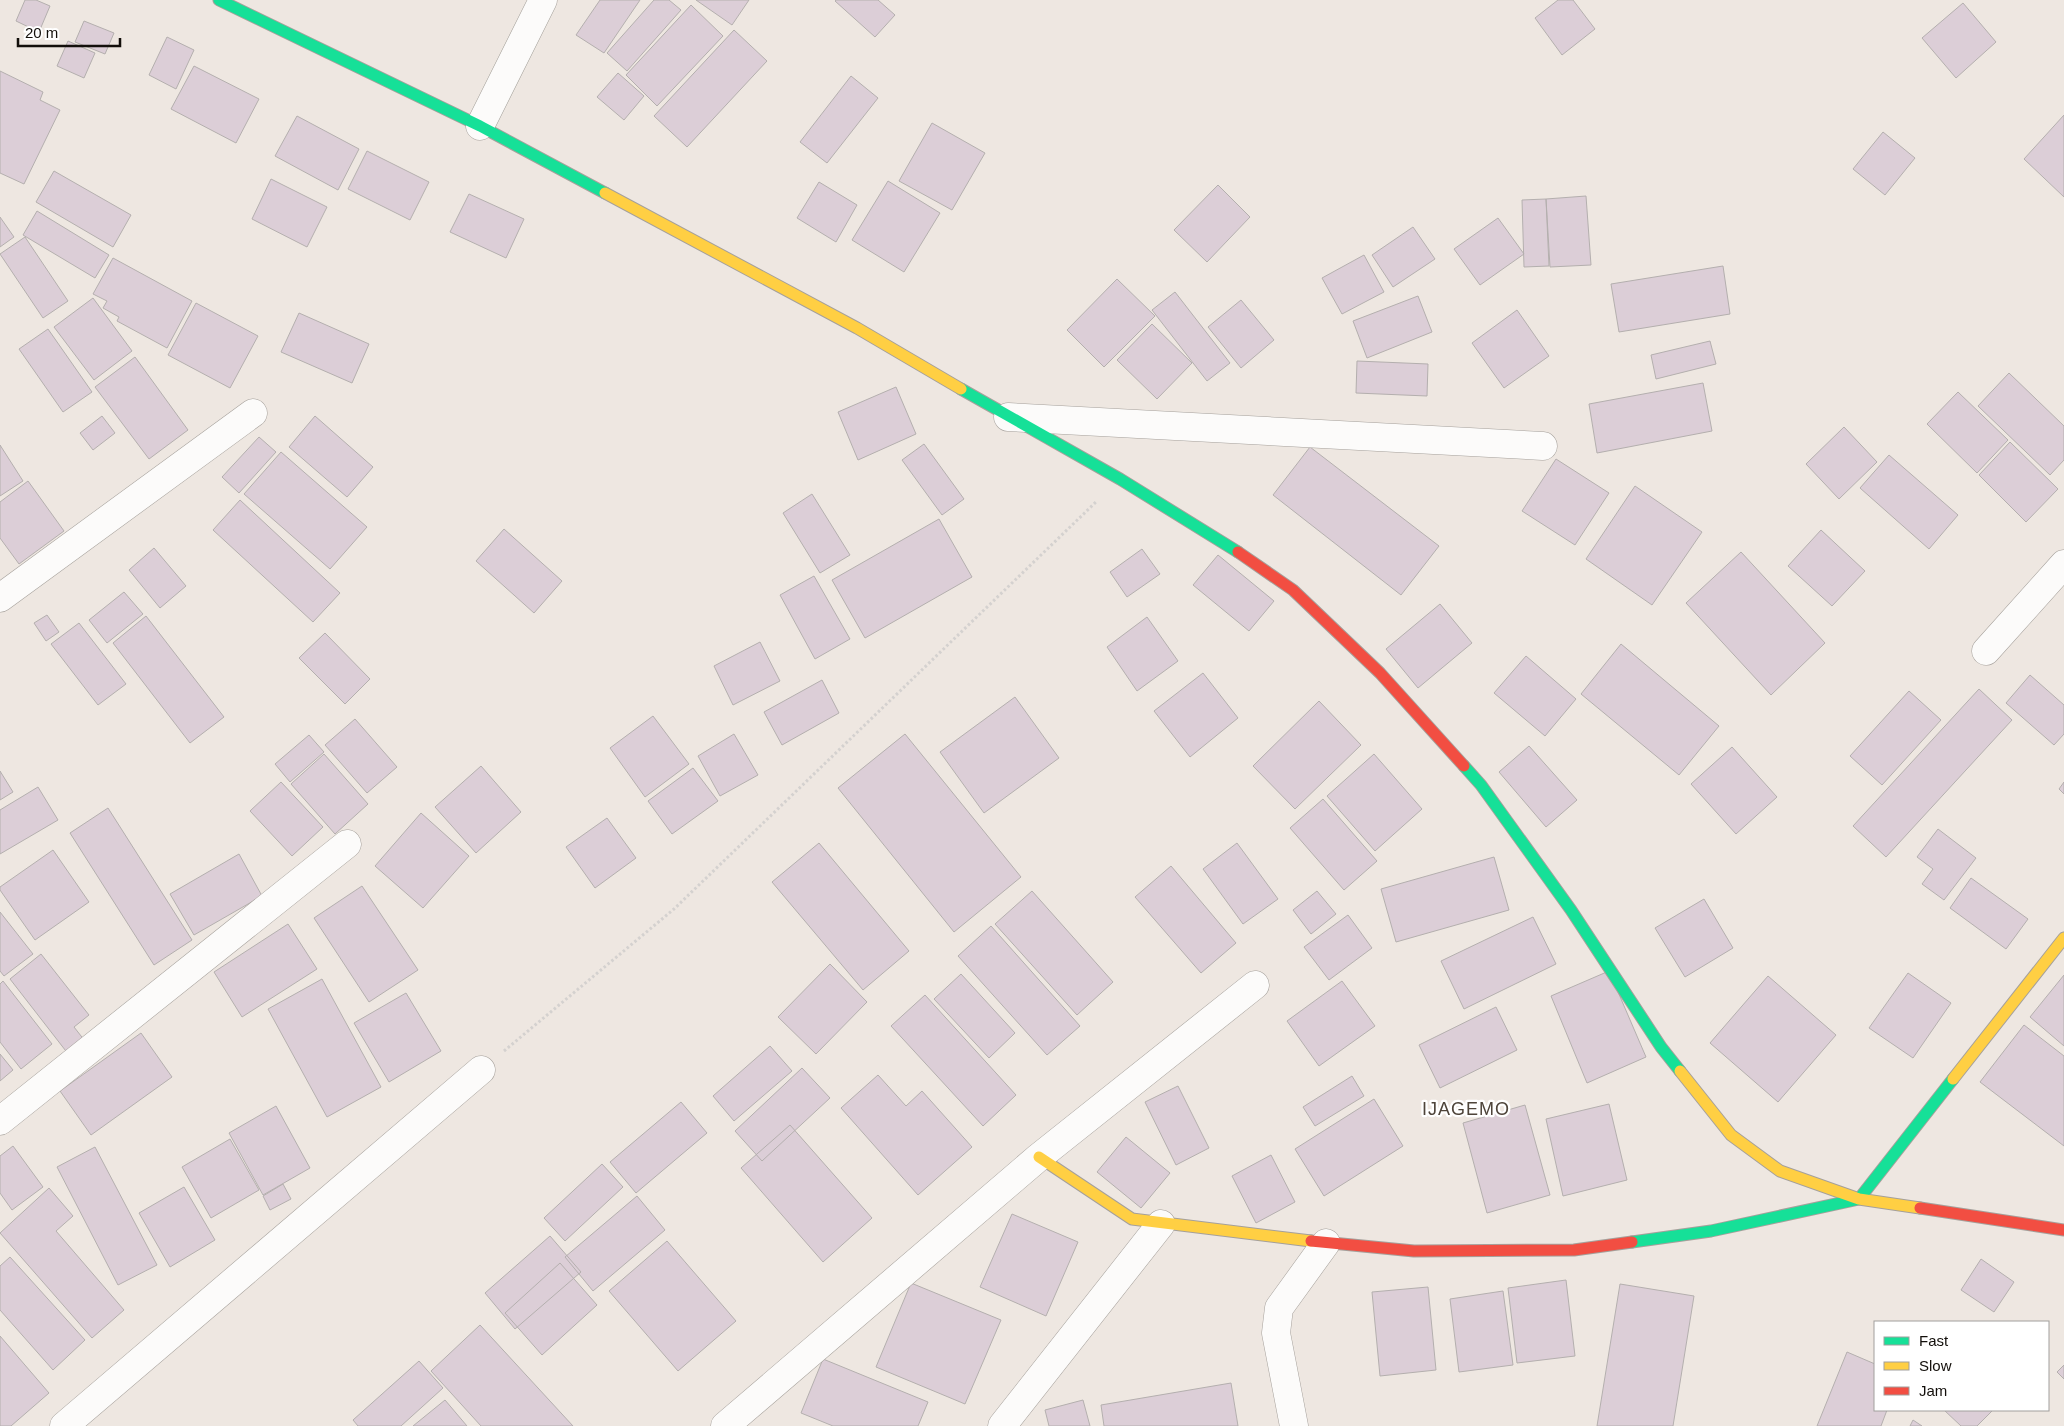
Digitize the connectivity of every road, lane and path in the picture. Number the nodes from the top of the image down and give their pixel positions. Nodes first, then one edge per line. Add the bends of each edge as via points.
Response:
1 (219, 0) edge
2 (543, 0) edge
3 (480, 126) junction
4 (253, 413) dead end
5 (1008, 417) junction
6 (1543, 446) dead end
7 (1120, 479) junction
8 (2064, 564) edge
9 (0, 598) edge
10 (1986, 651) dead end
11 (347, 844) dead end
12 (2064, 938) edge
13 (1255, 986) dead end
14 (481, 1070) joint
15 (0, 1121) edge
16 (1039, 1157) junction
17 (1859, 1199) junction
18 (1161, 1224) junction
19 (2064, 1230) edge
20 (1326, 1243) junction
21 (64, 1426) edge
22 (725, 1426) edge
23 (1002, 1426) edge
24 (1294, 1426) edge

1 - 3 street
2 - 3 street
3 - 5 street via 857,328
4 - 9 street
5 - 6 street
5 - 7 street
7 - 14 path via 674,909
7 - 17 street via 1213,535 1293,590 1380,673 1481,785 1571,910 1661,1047 1732,1135 1780,1172
8 - 10 street
11 - 15 street
12 - 17 street
13 - 16 street
14 - 21 street
16 - 18 street via 1132,1219
16 - 22 street
17 - 19 street
17 - 20 street via 1711,1231 1574,1250 1414,1251
18 - 20 street
18 - 23 street
20 - 24 street via 1279,1308 1276,1333

